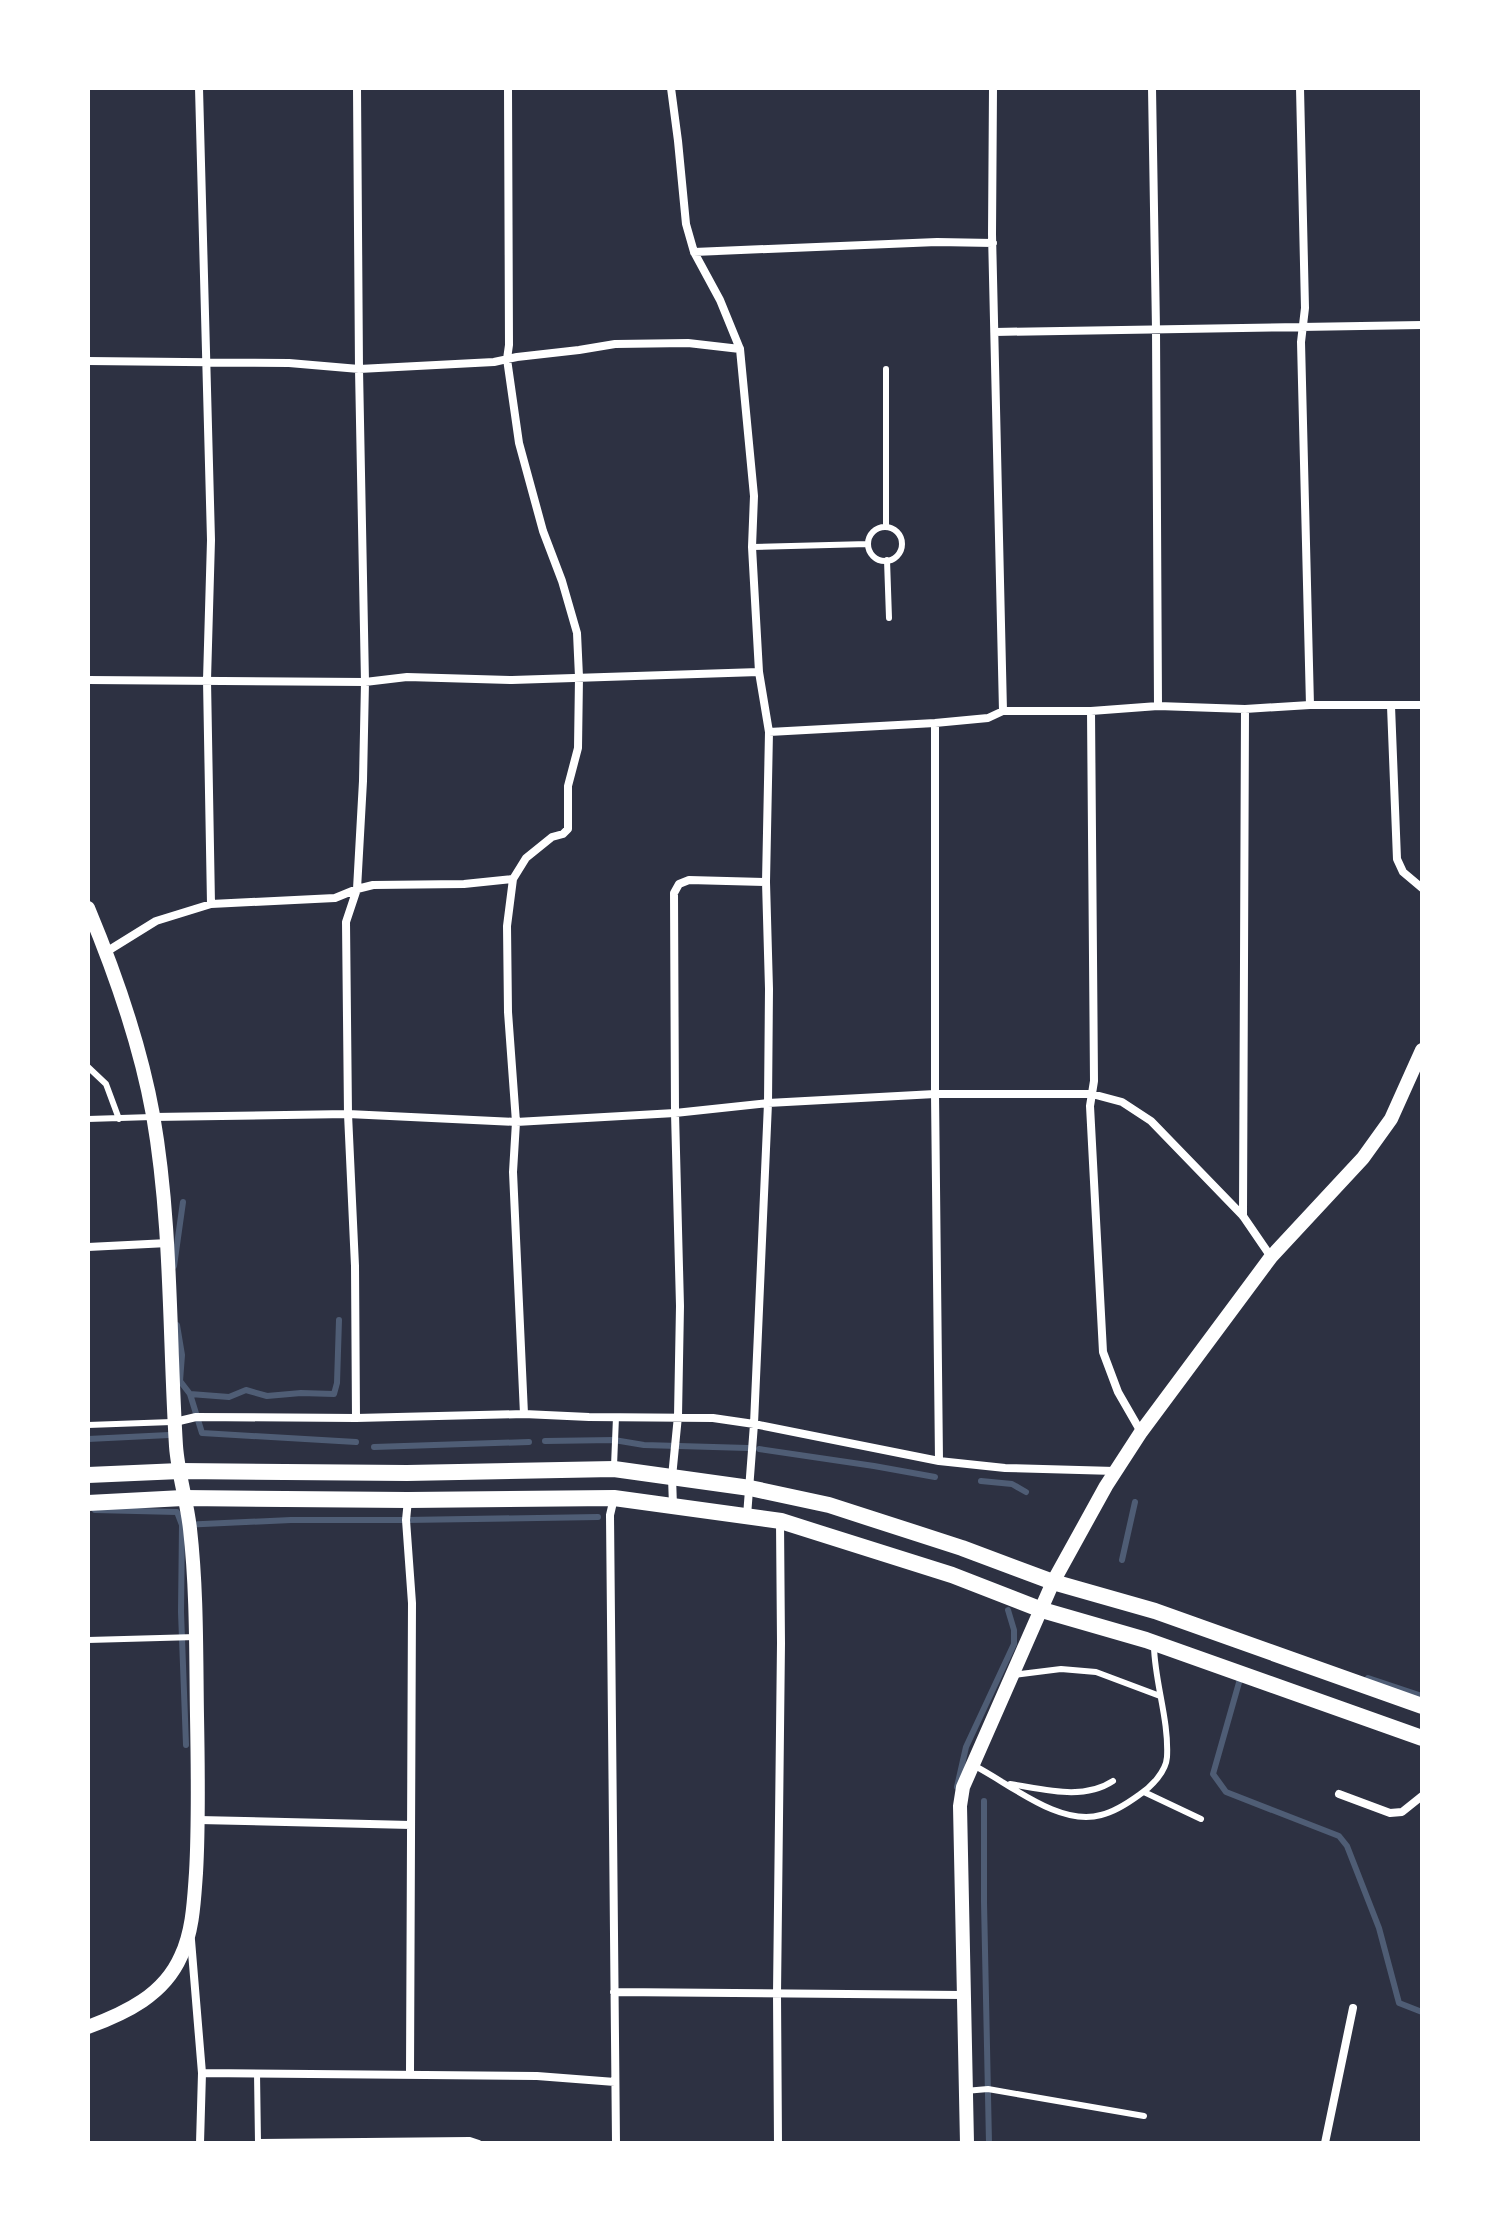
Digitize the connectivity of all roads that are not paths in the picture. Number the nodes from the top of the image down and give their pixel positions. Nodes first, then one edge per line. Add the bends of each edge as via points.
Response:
1 (199, 88) edge
2 (357, 88) edge
3 (508, 88) edge
4 (671, 88) edge
5 (993, 88) edge
6 (1152, 88) edge
7 (1300, 88) edge
8 (993, 243) junction
9 (694, 252) junction
10 (1422, 325) edge
11 (1303, 328) junction
12 (1156, 329) junction
13 (995, 332) junction
14 (740, 349) junction
15 (507, 359) junction
16 (88, 361) edge
17 (208, 363) junction
18 (359, 369) junction
19 (886, 369) dead end
20 (886, 527) junction
21 (868, 544) junction
22 (752, 547) junction
23 (887, 560) junction
24 (889, 618) dead end
25 (759, 672) junction
26 (579, 677) junction
27 (88, 680) edge
28 (207, 680) junction
29 (365, 682) junction
30 (1310, 705) junction
31 (1422, 705) edge
32 (1158, 706) junction
33 (1391, 706) junction
34 (1245, 709) junction
35 (1003, 711) junction
36 (1091, 711) junction
37 (935, 723) junction
38 (769, 732) junction
39 (513, 879) junction
40 (766, 882) junction
41 (1422, 888) edge
42 (357, 889) junction
43 (211, 904) junction
44 (88, 908) edge
45 (106, 952) junction
46 (1422, 1050) edge
47 (88, 1067) edge
48 (935, 1094) junction
49 (1092, 1094) junction
50 (768, 1103) junction
51 (675, 1113) junction
52 (348, 1114) junction
53 (153, 1117) junction
54 (88, 1119) edge
55 (119, 1119) junction
56 (516, 1122) junction
57 (1243, 1216) junction
58 (169, 1243) junction
59 (88, 1247) edge
60 (1271, 1257) junction
61 (524, 1414) junction
62 (678, 1416) junction
63 (616, 1417) junction
64 (356, 1418) junction
65 (175, 1422) junction
66 (754, 1424) junction
67 (88, 1425) edge
68 (1141, 1432) junction
69 (939, 1461) junction
70 (614, 1469) junction
71 (180, 1471) junction
72 (1116, 1471) junction
73 (88, 1475) edge
74 (672, 1477) junction
75 (750, 1488) junction
76 (183, 1498) junction
77 (614, 1498) junction
78 (408, 1500) junction
79 (88, 1503) edge
80 (673, 1506) junction
81 (747, 1516) junction
82 (781, 1521) junction
83 (1053, 1582) junction
84 (1042, 1610) junction
85 (196, 1637) junction
86 (88, 1640) edge
87 (1154, 1643) junction
88 (1013, 1675) junction
89 (1160, 1696) junction
90 (1422, 1706) edge
91 (1422, 1738) edge
92 (972, 1765) junction
93 (1113, 1781) dead end
94 (1006, 1784) junction
95 (1144, 1792) junction
96 (1339, 1794) dead end
97 (1422, 1796) edge
98 (1201, 1819) dead end
99 (199, 1820) junction
100 (411, 1825) junction
101 (190, 1927) junction
102 (614, 1992) junction
103 (777, 1994) junction
104 (963, 1995) junction
105 (1353, 2008) dead end
106 (88, 2027) edge
107 (202, 2073) junction
108 (257, 2073) junction
109 (410, 2074) junction
110 (615, 2082) junction
111 (965, 2091) junction
112 (1144, 2116) dead end
113 (200, 2143) edge
114 (258, 2143) edge
115 (479, 2143) edge
116 (616, 2143) edge
117 (778, 2143) edge
118 (967, 2143) edge
119 (1325, 2143) edge

1 - 17 street
2 - 18 street
3 - 15 street
4 - 9 street via 686,224
5 - 8 street
6 - 12 street
7 - 11 street
8 - 9 street
8 - 13 street
9 - 14 street
10 - 11 street
11 - 12 street
11 - 30 street
12 - 13 street
12 - 32 street
13 - 35 street
14 - 15 street via 615,344
14 - 22 street via 754,496
15 - 18 street
15 - 26 street via 519,443 577,633
16 - 17 street
17 - 18 street
17 - 28 street
18 - 29 street
19 - 20 lane
20 - 21 lane via 873,531
20 - 23 lane via 901,540 899,553
21 - 22 lane
21 - 23 lane via 876,558
22 - 25 street
23 - 24 lane
25 - 26 street
25 - 38 street
26 - 29 street via 407,677
26 - 39 street via 578,748 568,786 568,829 526,858
27 - 28 street
28 - 29 street
28 - 43 street
29 - 42 street
30 - 33 street
30 - 34 street
31 - 33 street
32 - 34 street
32 - 36 street
33 - 41 street via 1397,859
34 - 57 street
35 - 36 street
35 - 37 street via 988,718
36 - 49 street
37 - 38 street
37 - 48 street
38 - 40 street
39 - 42 street
39 - 56 street via 507,926 508,1012
40 - 50 street
40 - 51 street via 689,880 674,893
42 - 43 street via 335,898
42 - 52 street via 346,922
43 - 45 street via 156,921
44 - 45 street
45 - 53 street via 140,1050
46 - 60 street via 1391,1119 1363,1158
47 - 55 lane via 106,1084
48 - 49 street
48 - 50 street
48 - 69 street
49 - 57 street via 1122,1102 1151,1121
49 - 68 street via 1103,1352
50 - 51 street
50 - 66 street
51 - 56 street
51 - 62 street
52 - 53 street
52 - 56 street
52 - 64 street
53 - 55 lane
53 - 58 street
54 - 55 lane
56 - 61 street via 513,1172
57 - 60 street
58 - 59 street
58 - 65 street
60 - 68 street
61 - 63 street
61 - 64 street
62 - 63 street
62 - 66 street
62 - 74 street
63 - 70 lane
64 - 65 street via 196,1417
65 - 67 lane
65 - 71 street
66 - 69 street
66 - 75 street
68 - 72 street
69 - 72 street
70 - 71 main road
70 - 74 main road
71 - 73 main road
71 - 76 street
72 - 83 street
74 - 75 main road
74 - 80 street
75 - 81 street
75 - 83 main road via 829,1505
76 - 78 main road
76 - 79 main road
76 - 85 street via 195,1575
77 - 78 main road
77 - 80 main road
77 - 102 street
78 - 100 street
80 - 81 main road
81 - 82 main road
82 - 84 main road via 952,1575
82 - 103 street
83 - 84 street
83 - 90 main road via 1155,1611
84 - 87 main road
84 - 88 street
85 - 86 lane
85 - 99 street
87 - 89 lane
87 - 91 main road
88 - 89 lane via 1061,1669 1096,1672
88 - 92 street
89 - 95 lane via 1167,1760
92 - 94 lane
92 - 104 street via 960,1806
93 - 94 lane via 1094,1791 1073,1793
94 - 95 lane via 1052,1810 1077,1817 1101,1815
95 - 98 lane
96 - 97 street via 1390,1813 1402,1812
99 - 100 street
99 - 101 street
100 - 109 street
101 - 106 street via 183,1953 162,1985 130,2009
101 - 107 street
102 - 103 street
102 - 110 street
103 - 104 street
103 - 117 street
104 - 111 street
105 - 119 street
107 - 108 street
107 - 113 street
108 - 109 street
108 - 114 lane
109 - 110 street
110 - 116 street
111 - 112 lane via 988,2089
111 - 118 street
114 - 115 lane

